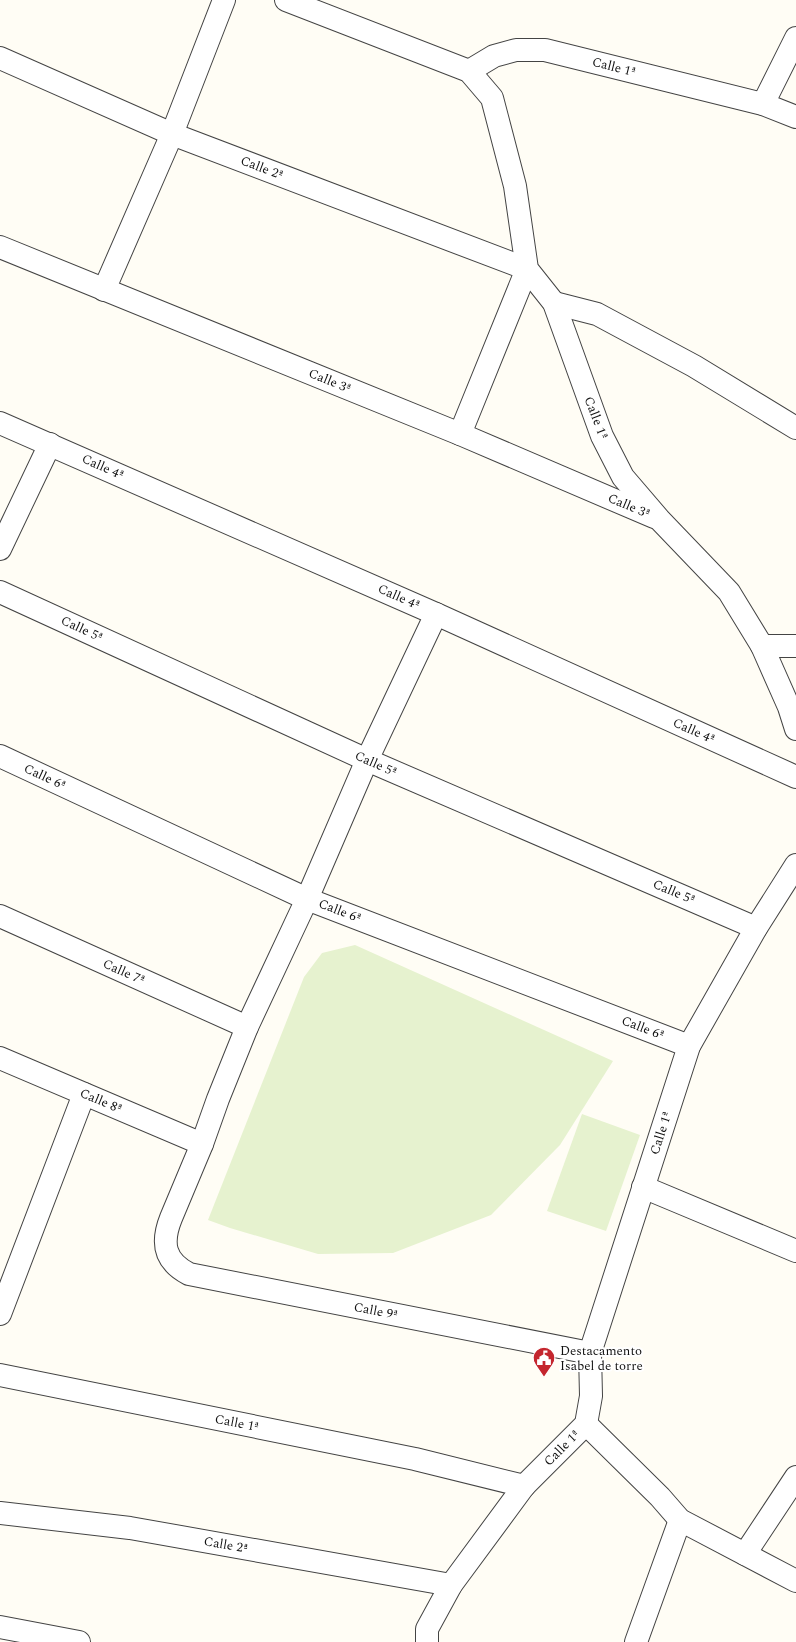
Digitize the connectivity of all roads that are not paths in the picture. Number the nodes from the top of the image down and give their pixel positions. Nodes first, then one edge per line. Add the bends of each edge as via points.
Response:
1 (224, 0) edge
2 (286, 0) edge
3 (796, 38) edge
4 (0, 58) edge
5 (469, 72) junction
6 (763, 104) junction
7 (796, 117) edge
8 (172, 134) junction
9 (0, 247) edge
10 (527, 269) junction
11 (104, 290) junction
12 (554, 303) junction
13 (0, 423) edge
14 (796, 428) edge
15 (460, 434) junction
16 (50, 444) junction
17 (659, 519) junction
18 (0, 549) edge
19 (0, 592) edge
20 (436, 614) junction
21 (762, 646) junction
22 (796, 646) edge
23 (796, 729) edge
24 (0, 756) edge
25 (367, 760) junction
26 (796, 777) edge
27 (796, 865) edge
28 (307, 899) junction
29 (0, 916) edge
30 (756, 928) junction
31 (247, 1027) junction
32 (689, 1046) junction
33 (0, 1058) edge
34 (84, 1094) junction
35 (202, 1144) junction
36 (643, 1187) junction
37 (796, 1251) edge
38 (0, 1314) edge
39 (590, 1353) junction
40 (0, 1375) edge
41 (586, 1424) junction
42 (796, 1477) edge
43 (524, 1486) junction
44 (0, 1513) edge
45 (680, 1520) junction
46 (745, 1554) junction
47 (796, 1581) edge
48 (451, 1585) junction
49 (0, 1627) edge
50 (80, 1642) edge
51 (427, 1642) edge
52 (636, 1642) edge

1 - 8 street
2 - 5 street
3 - 6 street
4 - 8 street, Calle 2ª
5 - 6 street, Calle 1ª via 494,56 516,50 545,50
5 - 10 street via 492,98 515,186
6 - 7 street, Calle 1ª
8 - 10 street, Calle 2ª
8 - 11 street
9 - 11 street, Calle 3ª
10 - 12 street, Calle 1ª
10 - 15 street
11 - 15 street, Calle 3ª
12 - 14 street via 597,314 694,366
12 - 17 street, Calle 1ª via 602,436 623,477
13 - 16 street, Calle 4ª
15 - 17 street, Calle 3ª
16 - 18 street
16 - 20 street, Calle 4ª
17 - 21 street, Calle 1ª via 730,592
19 - 25 street, Calle 5ª
20 - 25 street
20 - 26 street, Calle 4ª
21 - 22 street
21 - 23 street, Calle 1ª
24 - 28 street, Calle 6ª
25 - 28 street
25 - 30 street, Calle 5ª
27 - 30 street, Calle 1ª
28 - 31 street
28 - 32 street, Calle 6ª
29 - 31 street, Calle 7ª
30 - 32 street, Calle 1ª
31 - 35 street
32 - 36 street, Calle 1ª
33 - 34 street, Calle 8ª
34 - 35 street, Calle 8ª
34 - 38 street
35 - 39 street, Calle 9ª via 166,1230 165,1242 177,1268 189,1274
36 - 37 street
36 - 39 street, Calle 1ª
39 - 41 street, Calle 1ª via 591,1396
40 - 43 street, Calle 1ª via 415,1459
41 - 43 street, Calle 1ª
41 - 45 street
42 - 46 street
43 - 48 street
44 - 48 street, Calle 2ª via 130,1528
45 - 46 street
45 - 52 street
46 - 47 street
48 - 51 street via 427,1629
49 - 50 street

